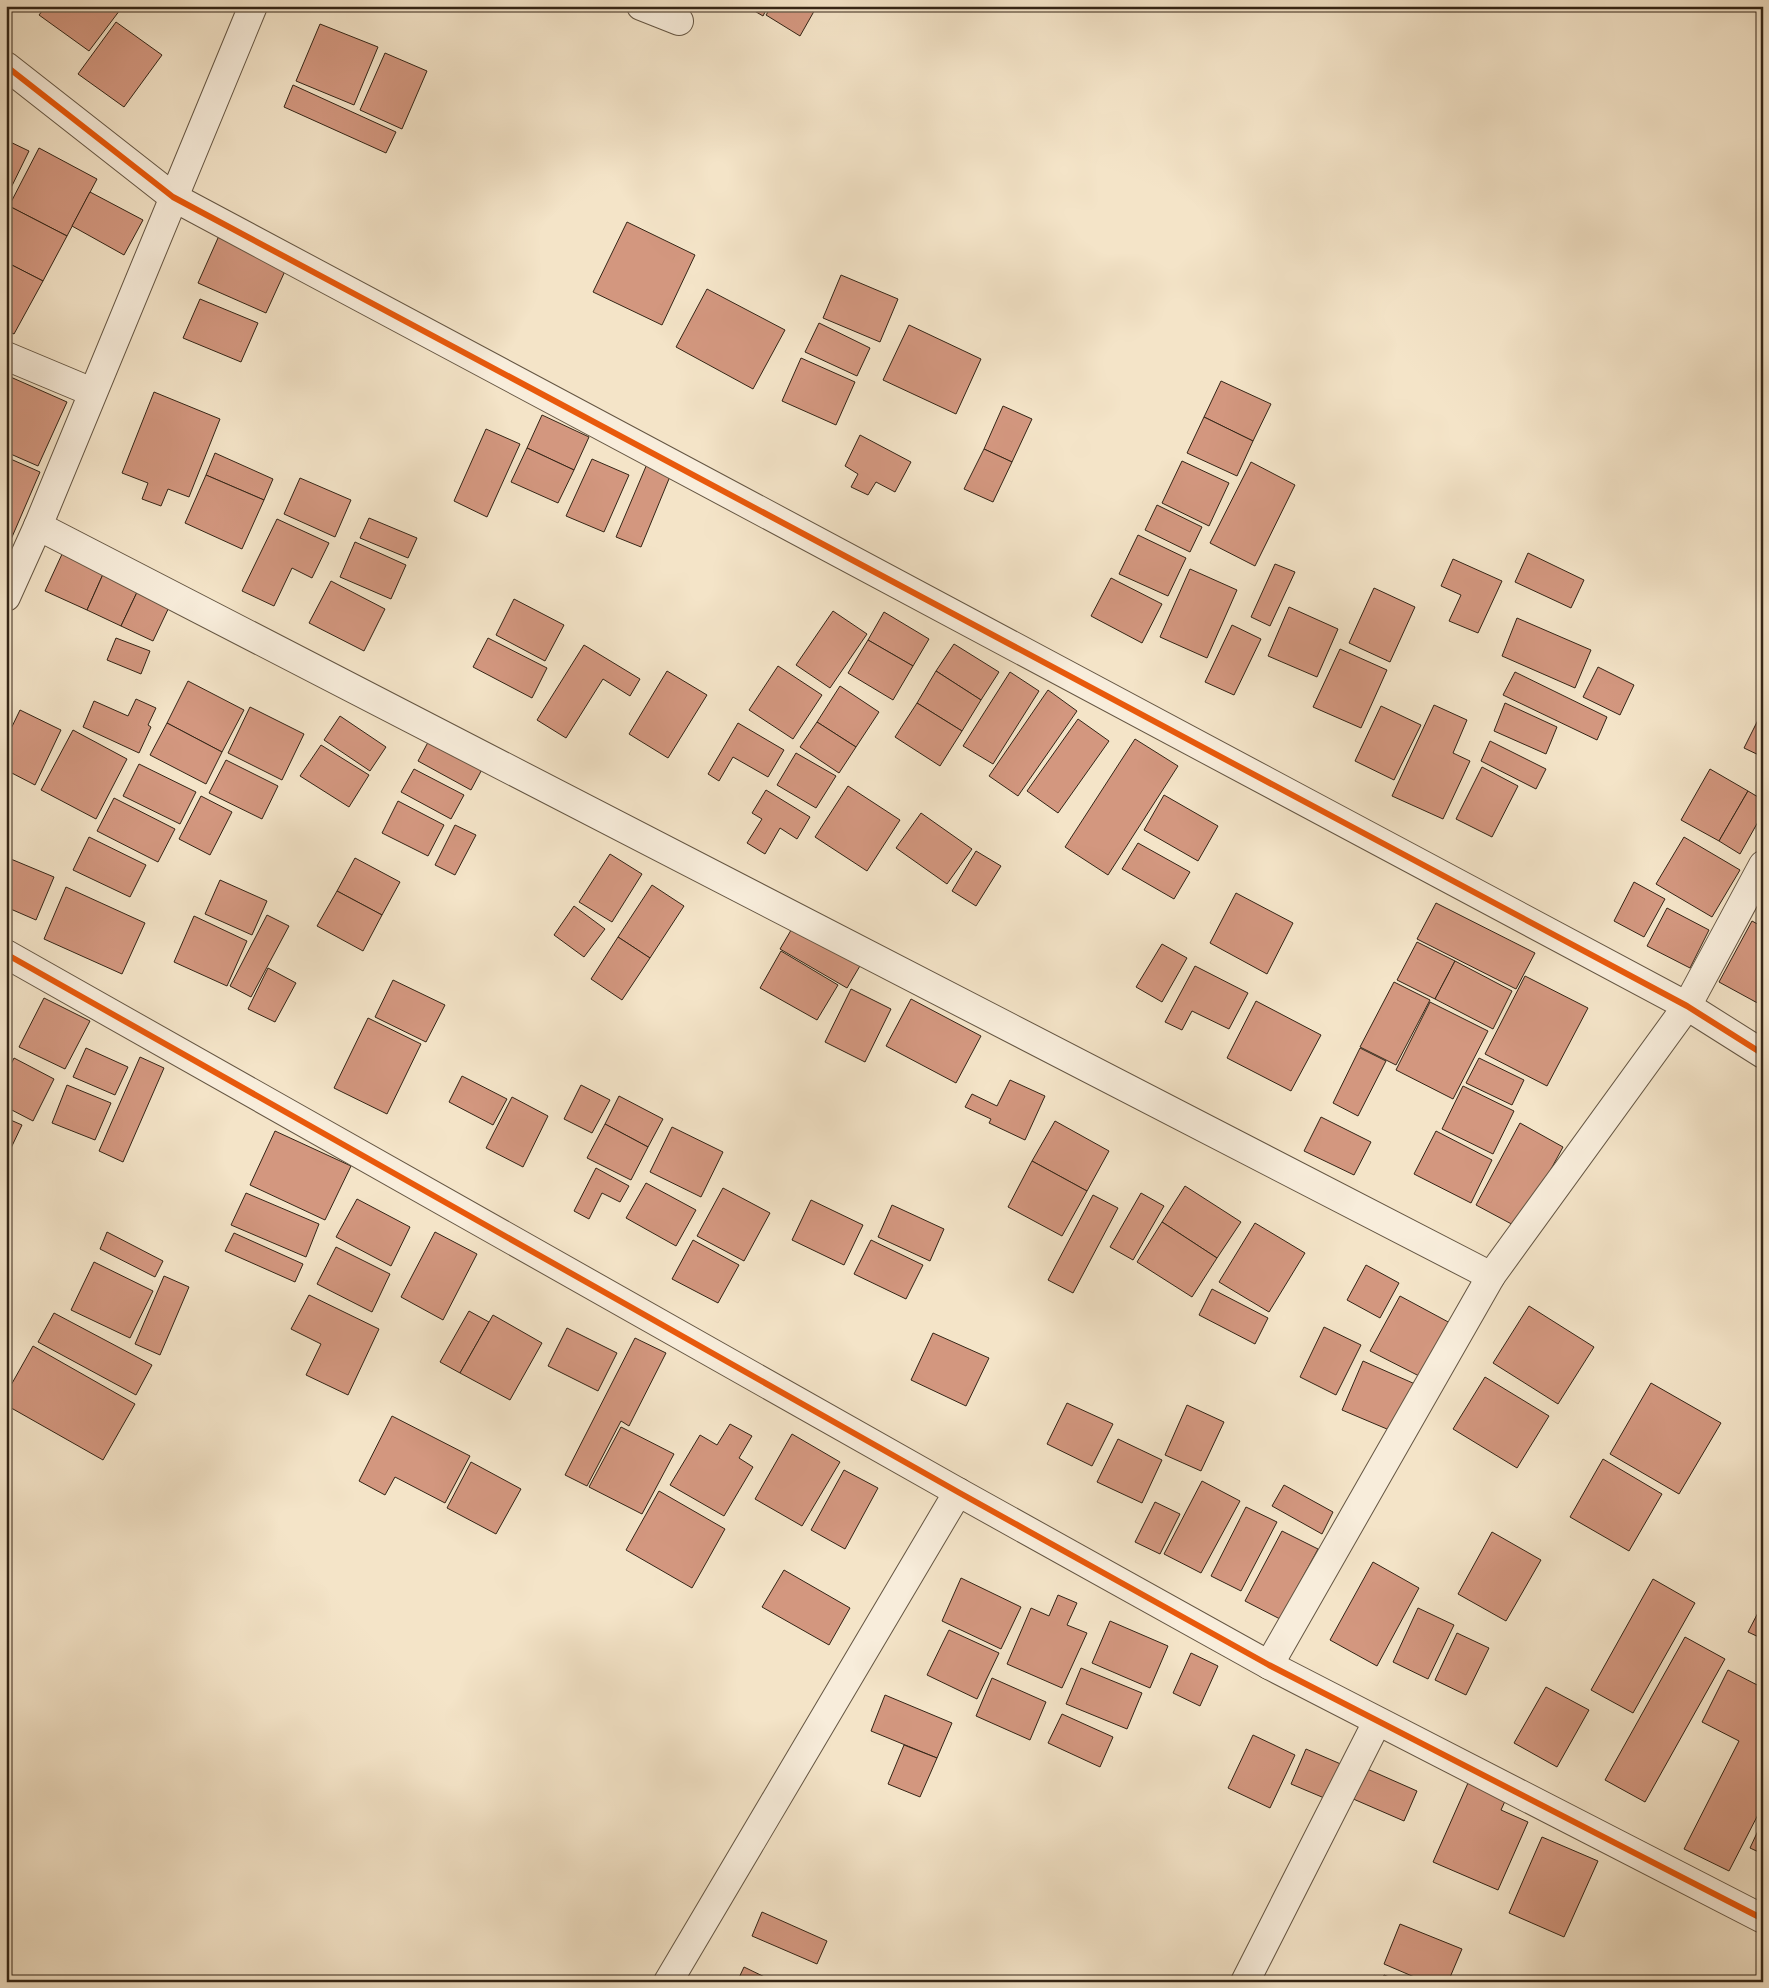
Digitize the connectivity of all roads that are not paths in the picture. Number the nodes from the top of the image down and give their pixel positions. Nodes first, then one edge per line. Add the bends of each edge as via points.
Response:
1 (253, 6) edge
2 (641, 6) edge
3 (679, 22) dead end
4 (6, 66) edge
5 (173, 197) junction
6 (6, 356) edge
7 (92, 392) junction
8 (38, 526) junction
9 (6, 596) edge
10 (1763, 865) edge
11 (6, 954) edge
12 (1687, 1006) junction
13 (1763, 1054) edge
14 (1491, 1276) junction
15 (958, 1492) junction
16 (1269, 1665) junction
17 (1377, 1722) junction
18 (1763, 1920) edge
19 (668, 1982) edge
20 (1245, 1982) edge

1 - 5 street
2 - 3 street
4 - 5 street
5 - 7 street
5 - 12 street
6 - 7 street
7 - 8 street
8 - 9 street
8 - 14 street
10 - 12 street
11 - 15 street
12 - 13 street
12 - 14 street
14 - 16 street
15 - 16 street
15 - 19 street
16 - 17 street
17 - 18 street
17 - 20 street

